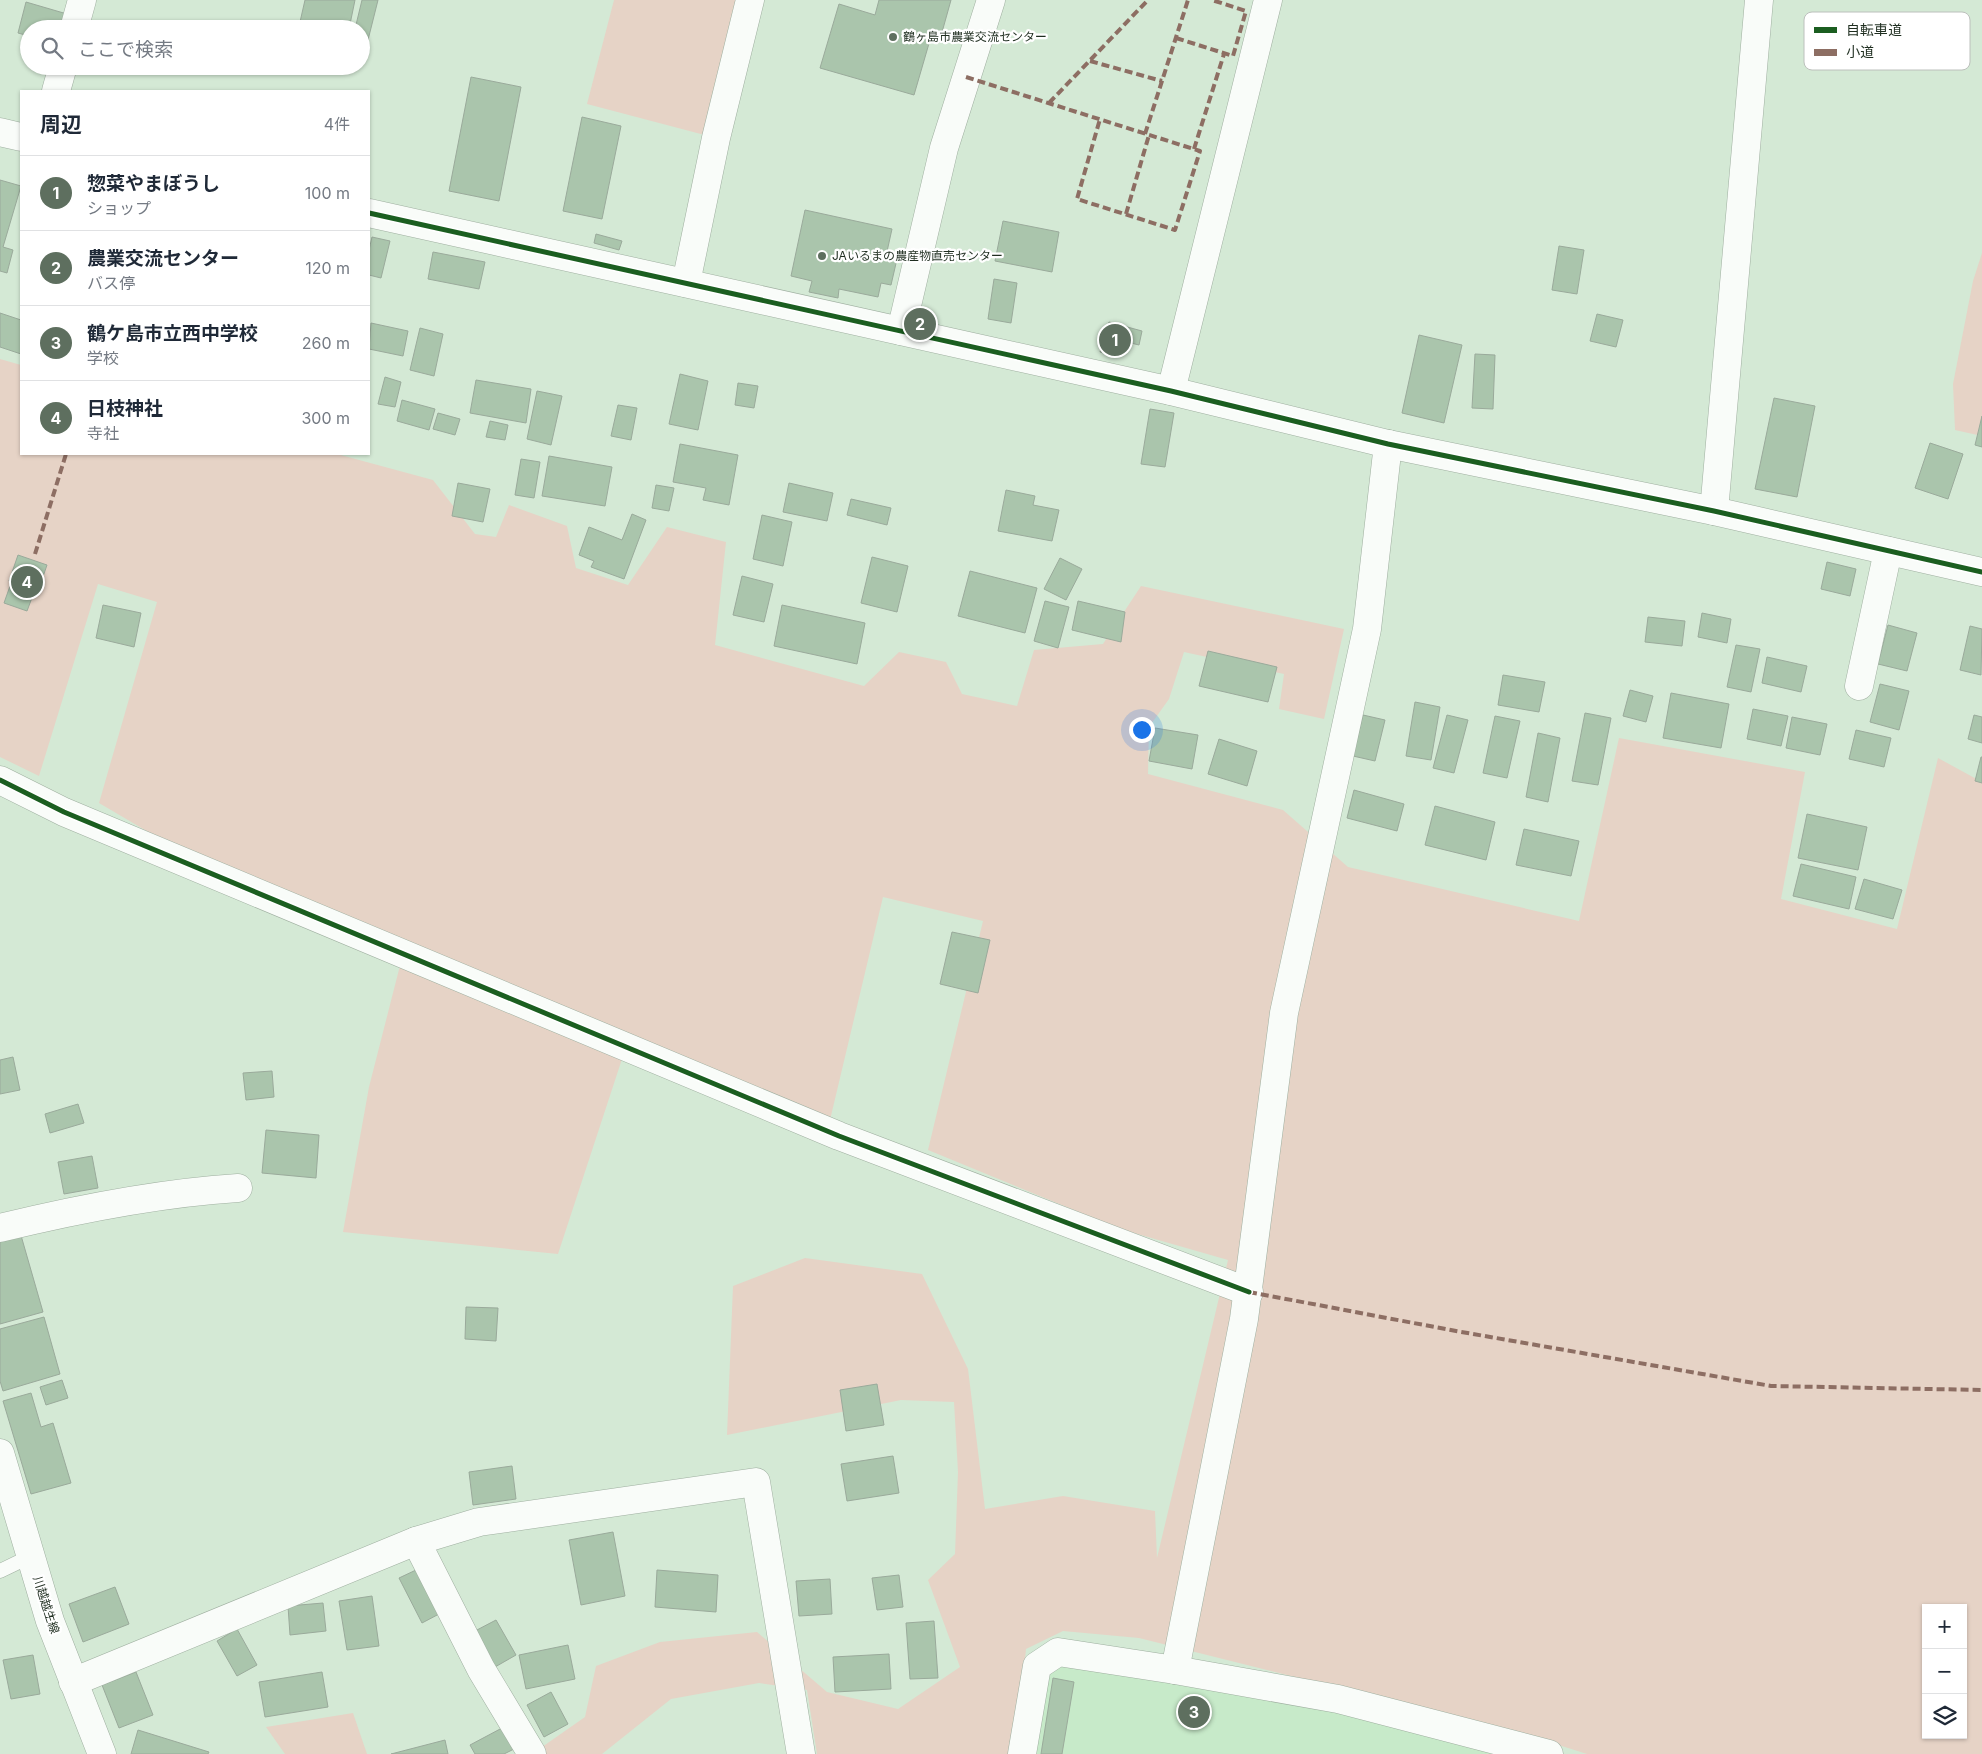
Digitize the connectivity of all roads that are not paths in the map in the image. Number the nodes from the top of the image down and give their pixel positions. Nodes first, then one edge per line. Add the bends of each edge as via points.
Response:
1 (82, 0) edge
2 (750, 0) edge
3 (990, 0) edge
4 (1268, 0) edge
5 (1759, 0) edge
6 (76, 20) edge
7 (60, 75) edge
8 (56, 90) edge
9 (0, 132) edge
10 (20, 137) edge
11 (370, 213) edge
12 (686, 283) junction
13 (901, 332) junction
14 (1171, 392) junction
15 (1388, 444) junction
16 (1714, 511) junction
17 (1888, 551) junction
18 (1982, 572) edge
19 (1859, 686) dead end
20 (0, 780) edge
21 (238, 1188) dead end
22 (0, 1228) edge
23 (1249, 1292) junction
24 (0, 1453) edge
25 (416, 1541) junction
26 (31, 1556) junction
27 (0, 1571) edge
28 (1175, 1670) junction
29 (73, 1682) junction
30 (95, 1752) edge
31 (532, 1754) edge
32 (801, 1754) edge
33 (1022, 1754) edge
34 (1549, 1754) edge

1 - 6 street
2 - 12 street via 716,138
3 - 13 street via 944,148
4 - 14 street
5 - 16 street
7 - 8 street
9 - 10 street
11 - 12 street
12 - 13 street
13 - 14 street
14 - 15 street
15 - 16 street
15 - 23 street via 1366,629 1284,1013
16 - 17 street
17 - 18 street
17 - 19 street
20 - 23 street via 64,812 839,1136
21 - 22 street via 192,1191
23 - 28 street
24 - 26 street, 川越越生線
25 - 29 street
25 - 31 street via 481,1669
25 - 32 street via 479,1522 756,1482
26 - 27 lane
26 - 29 street, 川越越生線 via 50,1621
28 - 33 street via 1058,1652 1036,1666
28 - 34 street via 1338,1700
29 - 30 street, 川越越生線

